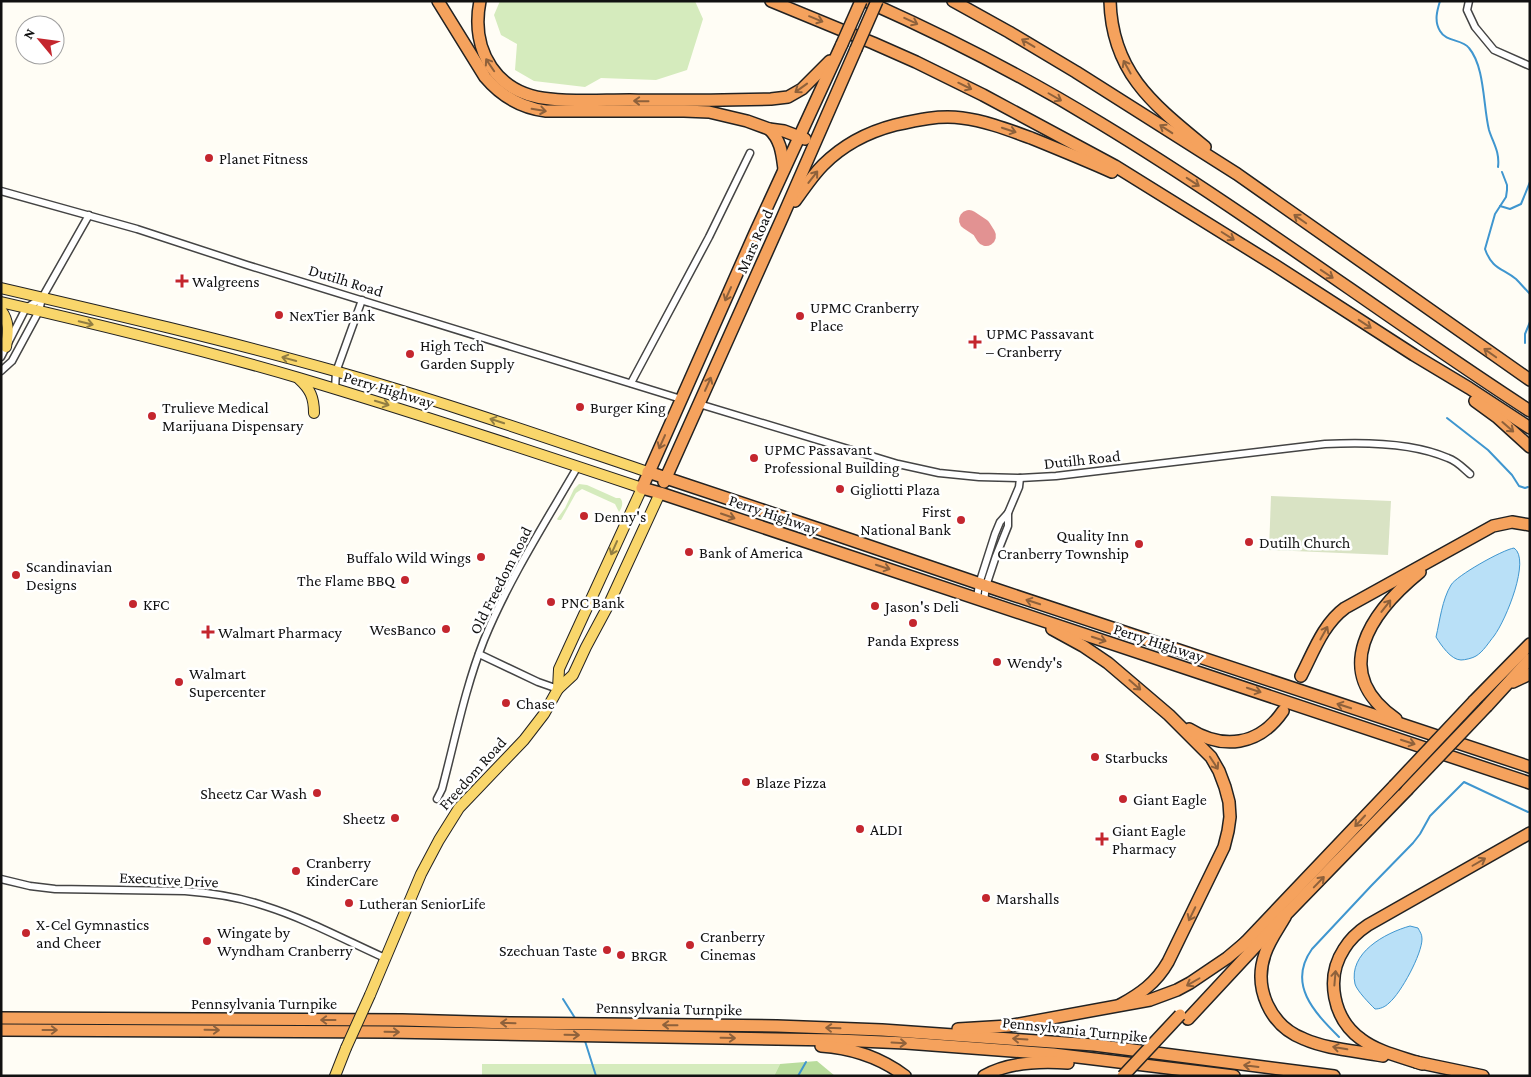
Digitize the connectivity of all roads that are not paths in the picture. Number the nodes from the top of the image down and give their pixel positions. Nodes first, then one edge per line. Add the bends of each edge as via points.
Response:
1 (438, 1) edge
2 (480, 1) edge
3 (771, 1) edge
4 (861, 1) edge
5 (866, 1) edge
6 (877, 1) edge
7 (953, 1) edge
8 (1110, 1) edge
9 (1469, 1) edge
10 (836, 55) junction
11 (1530, 66) edge
12 (769, 129) junction
13 (799, 136) junction
14 (814, 143) junction
15 (750, 153) dead end
16 (784, 170) junction
17 (1236, 174) junction
18 (1, 191) edge
19 (1156, 192) junction
20 (88, 216) junction
21 (783, 216) junction
22 (1, 288) edge
23 (42, 298) junction
24 (362, 300) junction
25 (1, 302) edge
26 (26, 308) junction
27 (1, 310) edge
28 (38, 311) junction
29 (6, 347) junction
30 (1414, 355) junction
31 (1, 357) edge
32 (1, 372) edge
33 (336, 372) junction
34 (299, 378) junction
35 (1530, 380) edge
36 (631, 383) junction
37 (331, 388) junction
38 (681, 399) junction
39 (699, 404) junction
40 (1530, 412) edge
41 (314, 413) dead end
42 (1530, 428) edge
43 (1530, 447) edge
44 (578, 466) junction
45 (648, 472) junction
46 (1470, 474) dead end
47 (666, 477) junction
48 (1020, 478) junction
49 (642, 488) junction
50 (660, 492) junction
51 (1530, 525) edge
52 (1450, 550) junction
53 (982, 585) junction
54 (980, 599) junction
55 (1020, 613) junction
56 (1530, 639) edge
57 (1530, 644) edge
58 (479, 654) junction
59 (1530, 659) edge
60 (1512, 662) junction
61 (1530, 674) edge
62 (1301, 676) dead end
63 (558, 689) junction
64 (1498, 694) junction
65 (1283, 711) dead end
66 (1169, 715) junction
67 (1407, 727) junction
68 (1530, 767) edge
69 (1530, 782) edge
70 (437, 799) dead end
71 (1530, 833) edge
72 (1, 879) edge
73 (1285, 917) junction
74 (1246, 942) junction
75 (385, 958) junction
76 (1120, 1005) junction
77 (1184, 1017) junction
78 (1, 1018) edge
79 (1, 1030) edge
80 (882, 1030) junction
81 (780, 1039) junction
82 (1140, 1064) junction
83 (1422, 1064) junction
84 (335, 1076) edge
85 (905, 1076) edge
86 (984, 1076) edge
87 (1123, 1076) edge
88 (1134, 1076) edge
89 (1234, 1076) edge
90 (1334, 1076) edge
91 (1483, 1076) edge

1 -> 12 highway via 485,77 522,106 546,111 709,112
10 -> 2 highway via 802,89 788,97 671,101 549,99 516,88 488,64 477,27
3 -> 19 highway via 873,43 983,95 1115,166
4 - 10 highway, Mars Road, bridge
5 -> 40 highway via 956,43 1099,122 1192,181
6 - 14 highway, Mars Road, bridge
17 -> 7 highway via 1076,72
17 -> 8 highway via 1166,114 1136,83 1117,43
9 - 11 street via 1467,10 1475,27 1494,50
10 - 13 highway, Mars Road
12 - 13 highway
12 - 16 highway via 780,147
13 - 14 highway
13 - 16 highway, Mars Road
14 - 21 highway, Mars Road
15 - 36 street
16 -> 38 highway, Mars Road
35 -> 17 highway
18 - 20 street, Dutilh Road
21 -> 19 highway via 822,166 854,141 885,128 920,119 960,118 1012,131
19 -> 30 highway
20 - 23 street
20 - 24 street, Dutilh Road
39 -> 21 highway, Mars Road
22 - 23 main road, Perry Highway
23 - 26 street
23 - 28 street
33 -> 23 main road, Perry Highway via 192,333
24 - 33 street
24 - 36 street, Dutilh Road
25 - 26 main road, Perry Highway
26 - 28 main road, Perry Highway
26 - 29 street
27 - 29 main road via 8,324
28 - 32 street via 12,361
28 -> 34 main road, Perry Highway
29 - 31 street
30 - 42 highway
30 -> 43 highway via 1497,417
33 - 37 street
45 -> 33 main road, Perry Highway via 466,411
34 - 37 main road, Perry Highway
34 - 41 main road via 311,392
36 - 38 street, Dutilh Road
37 -> 44 main road, Perry Highway
38 -> 45 highway, Mars Road
39 - 47 highway, Mars Road
39 - 48 street, Dutilh Road via 898,464 952,474
44 - 49 main road, Perry Highway
44 - 58 street, Old Freedom Road via 509,586
45 - 47 highway, Perry Highway
45 - 49 highway, Freedom Road
46 - 48 street, Dutilh Road via 1442,456 1401,447 1356,443
47 - 50 highway, Mars Road
47 - 53 highway, Perry Highway
48 - 53 street via 1008,513 1000,522
49 - 50 highway, Perry Highway
49 -> 63 main road, Freedom Road via 559,670
50 -> 54 highway, Perry Highway
50 - 63 main road, Freedom Road via 573,676
51 - 52 highway via 1499,524
62 -> 52 highway via 1329,624 1340,611
67 -> 52 highway via 1377,703 1370,693 1361,667 1362,646 1369,629 1390,600
53 - 54 street
67 -> 53 highway, Perry Highway
54 - 55 highway, Perry Highway
55 -> 66 highway via 1096,654
55 -> 69 highway, Perry Highway
56 - 60 highway
57 - 60 highway
58 - 63 street
58 - 70 street, Old Freedom Road
59 - 64 highway
60 -> 74 highway, bridge
61 - 64 highway
63 - 75 main road, Freedom Road via 531,732 466,800 446,828 426,864
73 -> 64 highway, bridge
65 - 66 highway via 1261,733 1229,742 1201,736
66 -> 76 highway via 1205,751 1219,771 1230,809 1229,824 1218,861 1164,969 1146,989
67 - 68 highway, Perry Highway
83 -> 71 highway via 1373,1046 1350,1029 1339,1011 1334,990 1334,975 1340,955 1352,938 1368,925
72 - 75 street, Executive Drive via 45,888 185,891 227,896 278,910
73 - 77 highway
83 -> 73 highway via 1310,1042 1289,1032 1275,1019 1265,1000 1261,974 1264,954
74 -> 76 highway via 1202,976 1177,990 1150,1000
74 - 77 highway
75 - 84 main road, Freedom Road, bridge
76 - 80 highway via 1008,1026
77 - 87 highway, bridge
77 - 88 highway
80 -> 78 highway, Pennsylvania Turnpike via 402,1020
79 -> 81 highway, Pennsylvania Turnpike
90 -> 80 highway, Pennsylvania Turnpike via 1094,1045
81 -> 82 highway, Pennsylvania Turnpike via 970,1048
81 - 85 highway via 792,1044 827,1046 864,1054
82 - 86 highway via 1037,1062 1008,1066
82 - 89 highway, Pennsylvania Turnpike
83 - 91 highway

